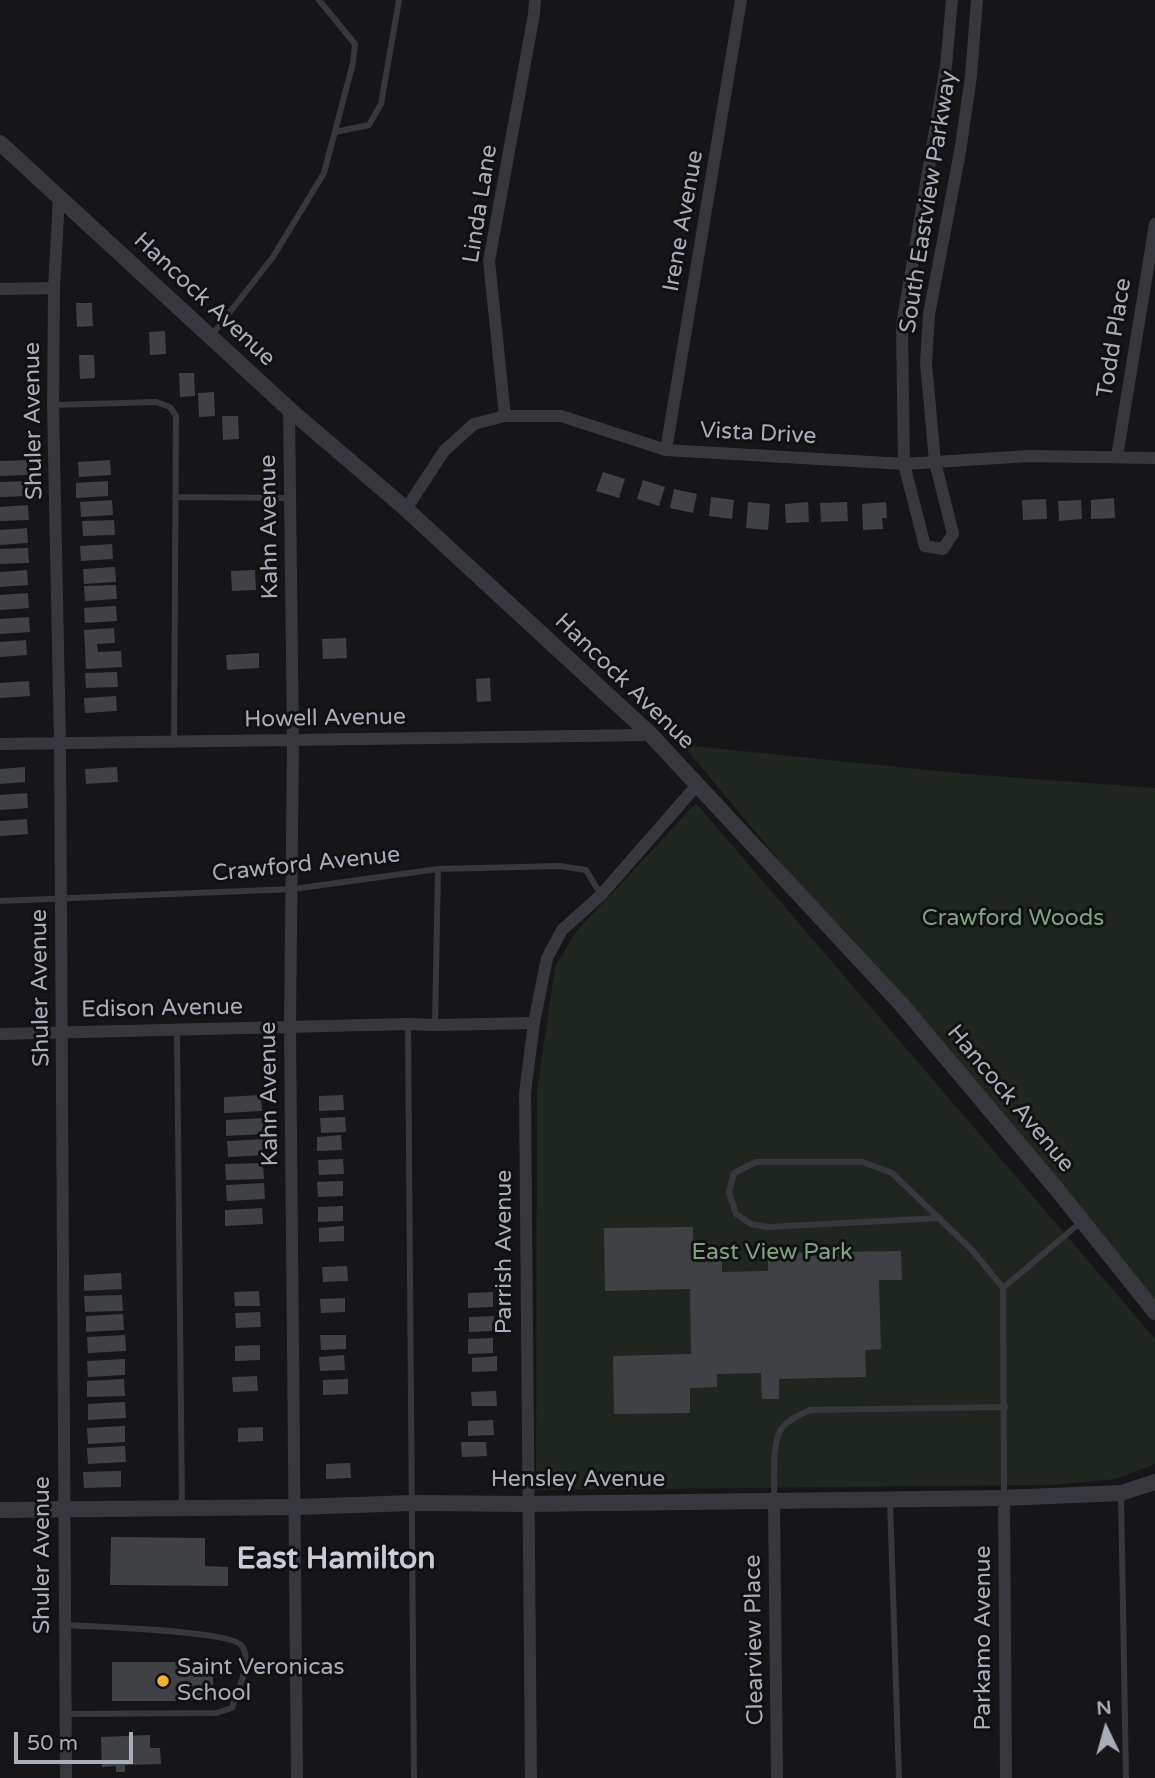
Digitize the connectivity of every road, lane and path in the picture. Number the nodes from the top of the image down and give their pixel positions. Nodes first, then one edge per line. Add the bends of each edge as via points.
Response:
1 (319, 0) edge
2 (399, 0) edge
3 (535, 0) edge
4 (741, 0) edge
5 (952, 0) edge
6 (977, 0) edge
7 (335, 132) junction
8 (0, 143) edge
9 (59, 197) junction
10 (1155, 224) edge
11 (54, 288) junction
12 (0, 289) edge
13 (211, 337) junction
14 (53, 405) junction
15 (289, 409) junction
16 (505, 416) junction
17 (666, 450) junction
18 (1117, 457) junction
19 (1155, 458) edge
20 (935, 462) junction
21 (904, 464) junction
22 (175, 497) junction
23 (291, 498) junction
24 (406, 509) junction
25 (651, 735) junction
26 (293, 741) junction
27 (174, 742) junction
28 (0, 744) edge
29 (60, 744) junction
30 (697, 785) junction
31 (439, 869) junction
32 (293, 889) junction
33 (601, 895) junction
34 (61, 899) junction
35 (0, 901) edge
36 (534, 1023) junction
37 (408, 1024) junction
38 (435, 1025) junction
39 (290, 1026) junction
40 (177, 1031) junction
41 (63, 1032) junction
42 (0, 1034) edge
43 (940, 1218) junction
44 (1081, 1222) junction
45 (1003, 1288) junction
46 (1155, 1312) edge
47 (1005, 1406) junction
48 (1155, 1482) edge
49 (1121, 1493) junction
50 (1004, 1498) junction
51 (890, 1499) junction
52 (774, 1501) junction
53 (413, 1503) junction
54 (527, 1504) junction
55 (296, 1507) junction
56 (182, 1508) junction
57 (0, 1510) edge
58 (64, 1510) junction
59 (64, 1625) junction
60 (66, 1714) junction
61 (66, 1778) edge
62 (297, 1778) edge
63 (414, 1778) edge
64 (531, 1778) edge
65 (777, 1778) edge
66 (899, 1778) edge
67 (1006, 1778) edge
68 (1126, 1778) edge

1 - 7 lane via 355,44
2 - 7 lane via 381,104 369,125
3 - 16 street, Linda Lane via 489,261
4 - 17 street, Irene Avenue
5 - 21 street, South Eastview Parkway via 946,66 902,325
6 - 20 street, South Eastview Parkway via 960,152 929,314 926,363
7 - 13 lane via 317,185 273,257
8 - 9 street, Hancock Avenue
9 - 11 street, Shuler Avenue
9 - 13 street, Hancock Avenue
10 - 18 street, Todd Place
11 - 12 street
11 - 14 street, Shuler Avenue
13 - 15 street, Hancock Avenue
14 - 22 lane via 156,402 170,407 176,416
14 - 29 street, Shuler Avenue
15 - 23 street, Kahn Avenue
15 - 24 street, Hancock Avenue
16 - 17 street, Vista Drive via 561,416
16 - 24 street, Vista Drive via 474,424 444,451
17 - 21 street, Vista Drive
18 - 19 street, Vista Drive
18 - 20 street, Vista Drive
20 - 21 street, Vista Drive
20 - 21 street, South Eastview Parkway via 953,534 943,549 925,546
22 - 23 lane
22 - 27 lane
23 - 26 street, Kahn Avenue
24 - 25 street, Hancock Avenue
25 - 26 street, Howell Avenue
25 - 30 street, Hancock Avenue
26 - 27 street, Howell Avenue
26 - 32 street, Kahn Avenue
27 - 29 street, Howell Avenue
28 - 29 street, Howell Avenue
29 - 34 street, Shuler Avenue
30 - 33 street, Parrish Avenue
30 - 44 street, Hancock Avenue via 901,1004
31 - 32 lane, Crawford Avenue
31 - 33 lane, Crawford Avenue via 560,866 586,870
31 - 38 lane
32 - 34 lane, Crawford Avenue
32 - 39 street, Kahn Avenue
33 - 36 street, Parrish Avenue via 562,930 547,958
34 - 35 lane, Crawford Avenue
34 - 41 street, Shuler Avenue
36 - 38 street, Edison Avenue
36 - 54 street, Parrish Avenue via 525,1093
37 - 38 street, Edison Avenue
37 - 39 street, Edison Avenue
37 - 53 lane
39 - 40 street, Edison Avenue
39 - 55 street, Kahn Avenue
40 - 41 street, Edison Avenue
40 - 56 lane
41 - 42 street, Edison Avenue
41 - 58 street, Shuler Avenue
43 - 43 lane via 892,1173 862,1161 756,1162 734,1173 729,1192 736,1214 751,1224 768,1227
43 - 45 lane
44 - 45 lane
44 - 46 street, Hancock Avenue
45 - 47 lane
47 - 50 lane
47 - 52 lane via 810,1410 780,1430
48 - 49 street, Hensley Avenue
49 - 50 street, Hensley Avenue
49 - 68 lane
50 - 51 street, Hensley Avenue
50 - 67 street, Parkamo Avenue
51 - 52 street, Hensley Avenue
51 - 66 lane
52 - 54 street, Hensley Avenue
52 - 65 street, Clearview Place
53 - 54 street, Hensley Avenue
53 - 55 street, Hensley Avenue
53 - 63 lane
54 - 64 street, Parrish Avenue
55 - 56 street, Hensley Avenue
55 - 62 street, Kahn Avenue
56 - 58 street, Hensley Avenue
57 - 58 street, Hensley Avenue
58 - 59 street, Shuler Avenue
59 - 60 street, Shuler Avenue
59 - 60 lane via 202,1633 236,1640 242,1645 245,1664 232,1708 224,1711
60 - 61 street, Shuler Avenue

